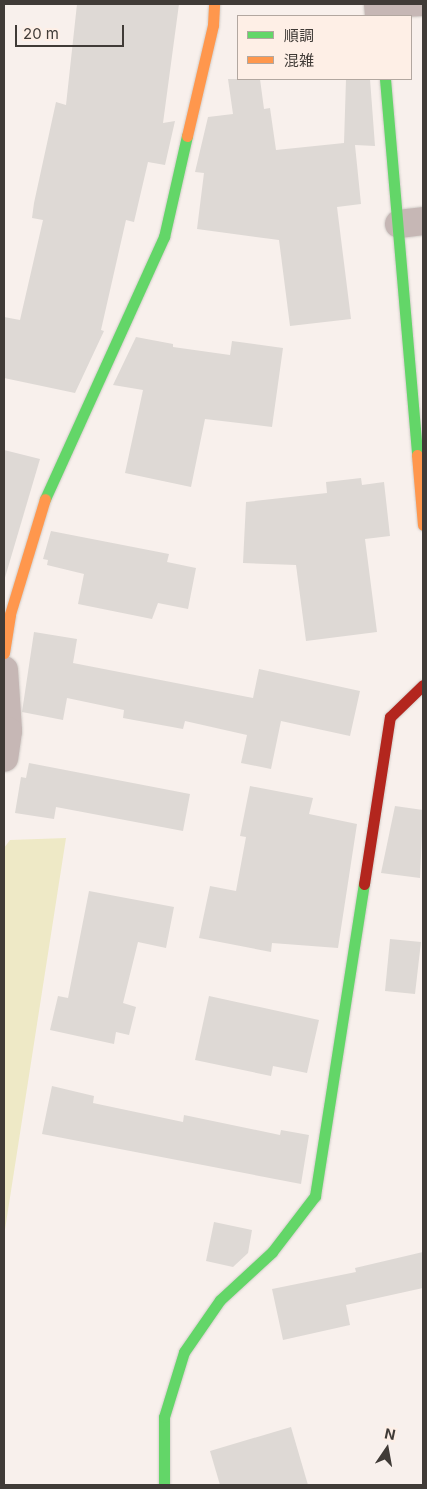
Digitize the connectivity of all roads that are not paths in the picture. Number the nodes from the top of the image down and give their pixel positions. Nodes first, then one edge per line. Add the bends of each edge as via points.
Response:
1 (214, 4) edge
2 (423, 6) edge
3 (378, 9) edge
4 (385, 80) edge
5 (411, 222) edge
6 (423, 525) edge
7 (4, 653) edge
8 (4, 670) edge
9 (423, 684) edge
10 (4, 758) edge
11 (164, 1485) edge

1 - 7 street via 213,25 164,237 47,492 10,614
2 - 3 lane
4 - 5 street
5 - 6 street
8 - 10 street via 8,731
9 - 11 street via 390,718 315,1196 272,1252 220,1300 184,1352 164,1417

